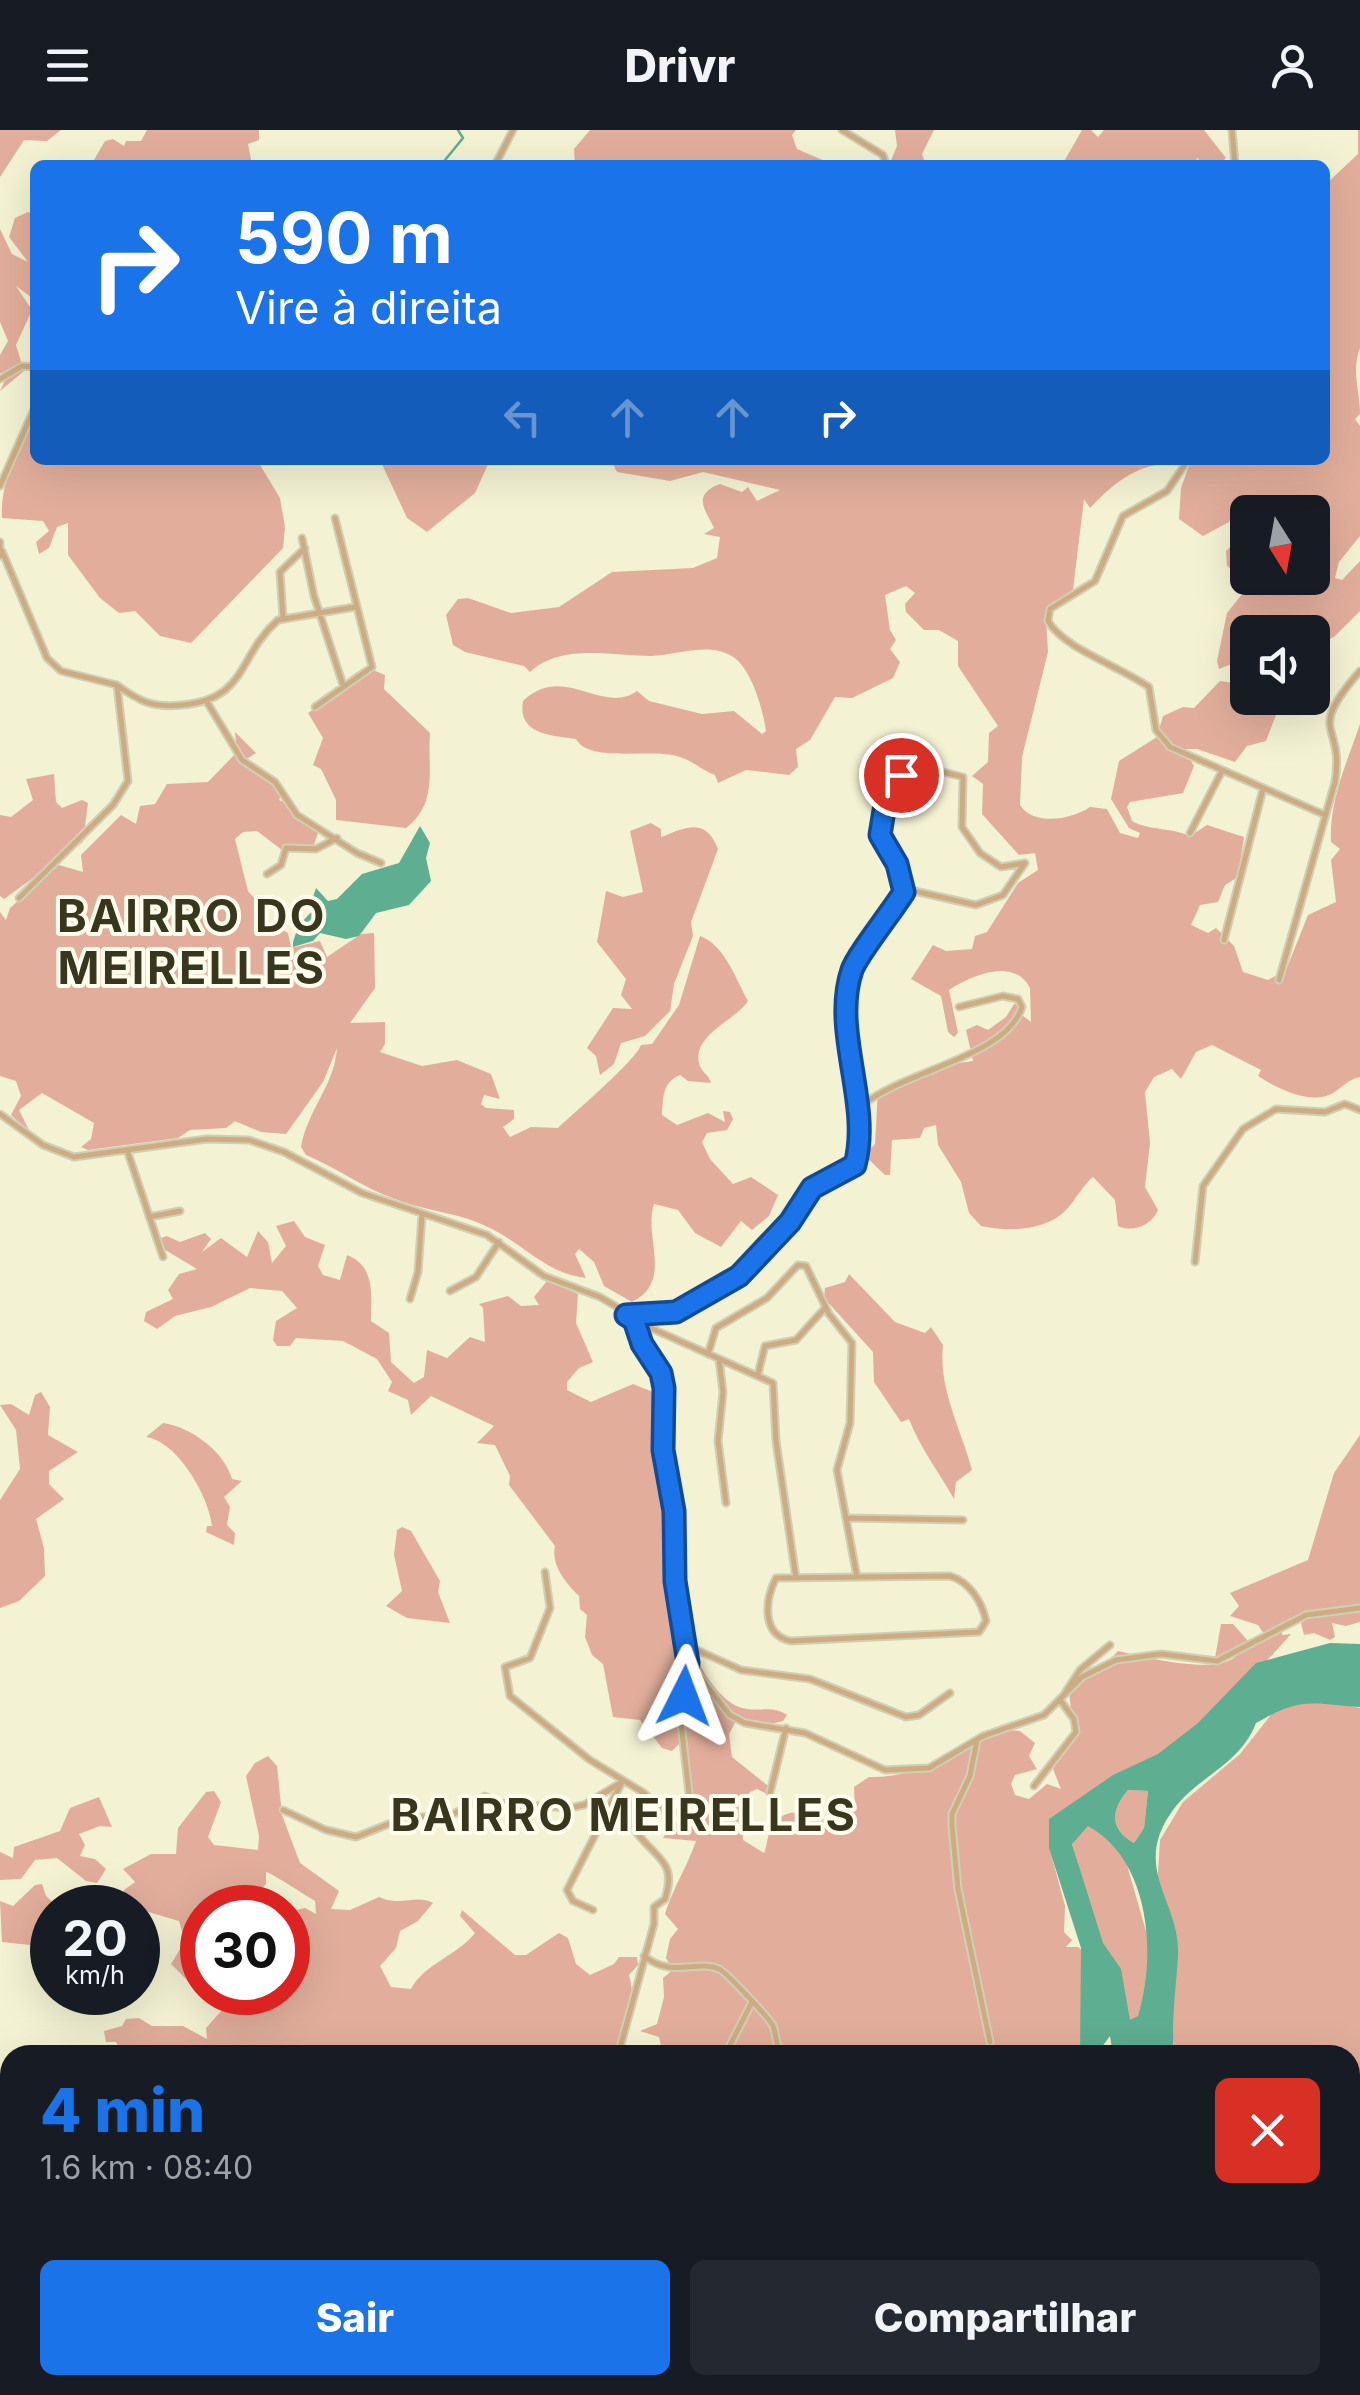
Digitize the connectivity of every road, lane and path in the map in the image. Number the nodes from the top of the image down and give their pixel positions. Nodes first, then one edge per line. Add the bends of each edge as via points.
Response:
1 (513, 130) edge
2 (842, 130) edge
3 (1232, 130) edge
4 (498, 160) edge
5 (884, 160) edge
6 (1235, 160) edge
7 (30, 367) edge
8 (0, 379) edge
9 (30, 418) edge
10 (1184, 465) edge
11 (0, 486) edge
12 (335, 518) dead end
13 (302, 538) dead end
14 (0, 542) edge
15 (304, 548) junction
16 (1, 553) edge
17 (355, 607) junction
18 (319, 612) junction
19 (283, 617) junction
20 (1360, 670) edge
21 (117, 684) junction
22 (343, 685) junction
23 (207, 702) junction
24 (315, 708) dead end
25 (1222, 772) junction
26 (1263, 789) junction
27 (1325, 815) junction
28 (1190, 832) dead end
29 (337, 838) junction
30 (381, 863) dead end
31 (266, 874) dead end
32 (904, 892) junction
33 (19, 898) dead end
34 (1224, 940) dead end
35 (1280, 980) dead end
36 (959, 1008) dead end
37 (1360, 1110) edge
38 (856, 1112) junction
39 (0, 1114) edge
40 (128, 1150) junction
41 (180, 1210) dead end
42 (422, 1215) junction
43 (150, 1217) junction
44 (499, 1242) junction
45 (163, 1257) dead end
46 (1195, 1262) dead end
47 (450, 1291) dead end
48 (410, 1300) dead end
49 (826, 1308) junction
50 (626, 1315) junction
51 (634, 1320) junction
52 (708, 1354) junction
53 (719, 1360) junction
54 (758, 1374) junction
55 (726, 1503) dead end
56 (845, 1518) junction
57 (963, 1520) dead end
58 (545, 1572) dead end
59 (857, 1577) junction
60 (796, 1578) junction
61 (1360, 1608) edge
62 (686, 1645) junction
63 (1110, 1645) dead end
64 (688, 1663) junction
65 (950, 1693) dead end
66 (1062, 1698) junction
67 (786, 1728) junction
68 (976, 1740) junction
69 (623, 1781) junction
70 (1034, 1786) dead end
71 (644, 1793) junction
72 (770, 1793) dead end
73 (283, 1810) dead end
74 (593, 1910) dead end
75 (644, 1956) junction
76 (751, 2004) junction
77 (990, 2042) dead end
78 (621, 2045) edge
79 (731, 2045) edge
80 (779, 2045) edge

1 - 4 street
2 - 5 street
3 - 6 street
7 - 8 street
9 - 11 street
10 - 25 street via 1166,491 1123,516 1095,581 1047,613 1066,644 1094,653 1151,690 1162,740
12 - 17 street
13 - 15 street
14 - 16 street
15 - 18 street
15 - 19 street via 280,572
16 - 21 street via 47,658 61,671
17 - 18 street
17 - 22 street via 372,667
18 - 19 street
18 - 22 street
19 - 23 street via 224,694
20 - 27 street via 1330,708 1327,726 1337,769
21 - 23 street via 150,707
21 - 33 street via 128,782
22 - 24 street
23 - 29 street via 246,764 275,782 296,814
25 - 26 street
25 - 28 street
26 - 27 street
26 - 34 street
27 - 35 street
29 - 30 street
29 - 31 street via 316,849 286,848 281,865
32 - 32 street via 976,906 1002,895 1026,865 997,866 971,842 960,822 966,784 960,774 928,768 888,786 880,835
32 - 38 street via 851,973
36 - 38 street via 1003,996 1022,1007 983,1046 908,1078
37 - 46 street via 1345,1104 1325,1112 1276,1110 1243,1129 1203,1186
38 - 50 street via 855,1165 812,1188 749,1269 676,1312
39 - 40 street via 64,1156
40 - 42 street via 250,1140
40 - 43 street
41 - 43 street
42 - 44 street
42 - 48 street
43 - 45 street
44 - 47 street via 476,1277
44 - 50 street via 544,1276 600,1297
49 - 52 street via 800,1264 767,1298 720,1324
49 - 54 street via 796,1340 766,1346
49 - 56 street via 852,1343 850,1423 837,1470
50 - 51 street
51 - 52 street
51 - 62 street via 664,1388 663,1450
52 - 53 street
53 - 54 street
53 - 55 street
54 - 60 street via 774,1386
56 - 57 street
56 - 59 street
58 - 69 street via 550,1608 530,1658 505,1667 508,1690 518,1707
59 - 60 street
59 - 60 street via 958,1578 982,1606 985,1626 973,1634 785,1640 772,1629 768,1607 774,1580
61 - 66 street via 1306,1615 1217,1662 1162,1654 1124,1657 1086,1675
62 - 64 street
62 - 65 street via 740,1670 810,1679 906,1717
63 - 66 street via 1074,1676
64 - 67 street via 730,1715
64 - 71 street via 681,1723 690,1802 668,1815
66 - 68 street via 1044,1714
66 - 70 street via 1076,1732
67 - 68 street via 895,1771 929,1768
67 - 72 street
68 - 77 street via 952,1826 958,1890
69 - 71 street
69 - 73 street via 577,1808 500,1803 486,1796 452,1815 404,1818 356,1837
69 - 74 street via 567,1890 573,1901
71 - 75 street via 634,1803 634,1831 665,1864 669,1880 665,1899 654,1906
75 - 76 street via 660,1966 722,1970
75 - 78 street
76 - 79 street
76 - 80 street via 771,2021

